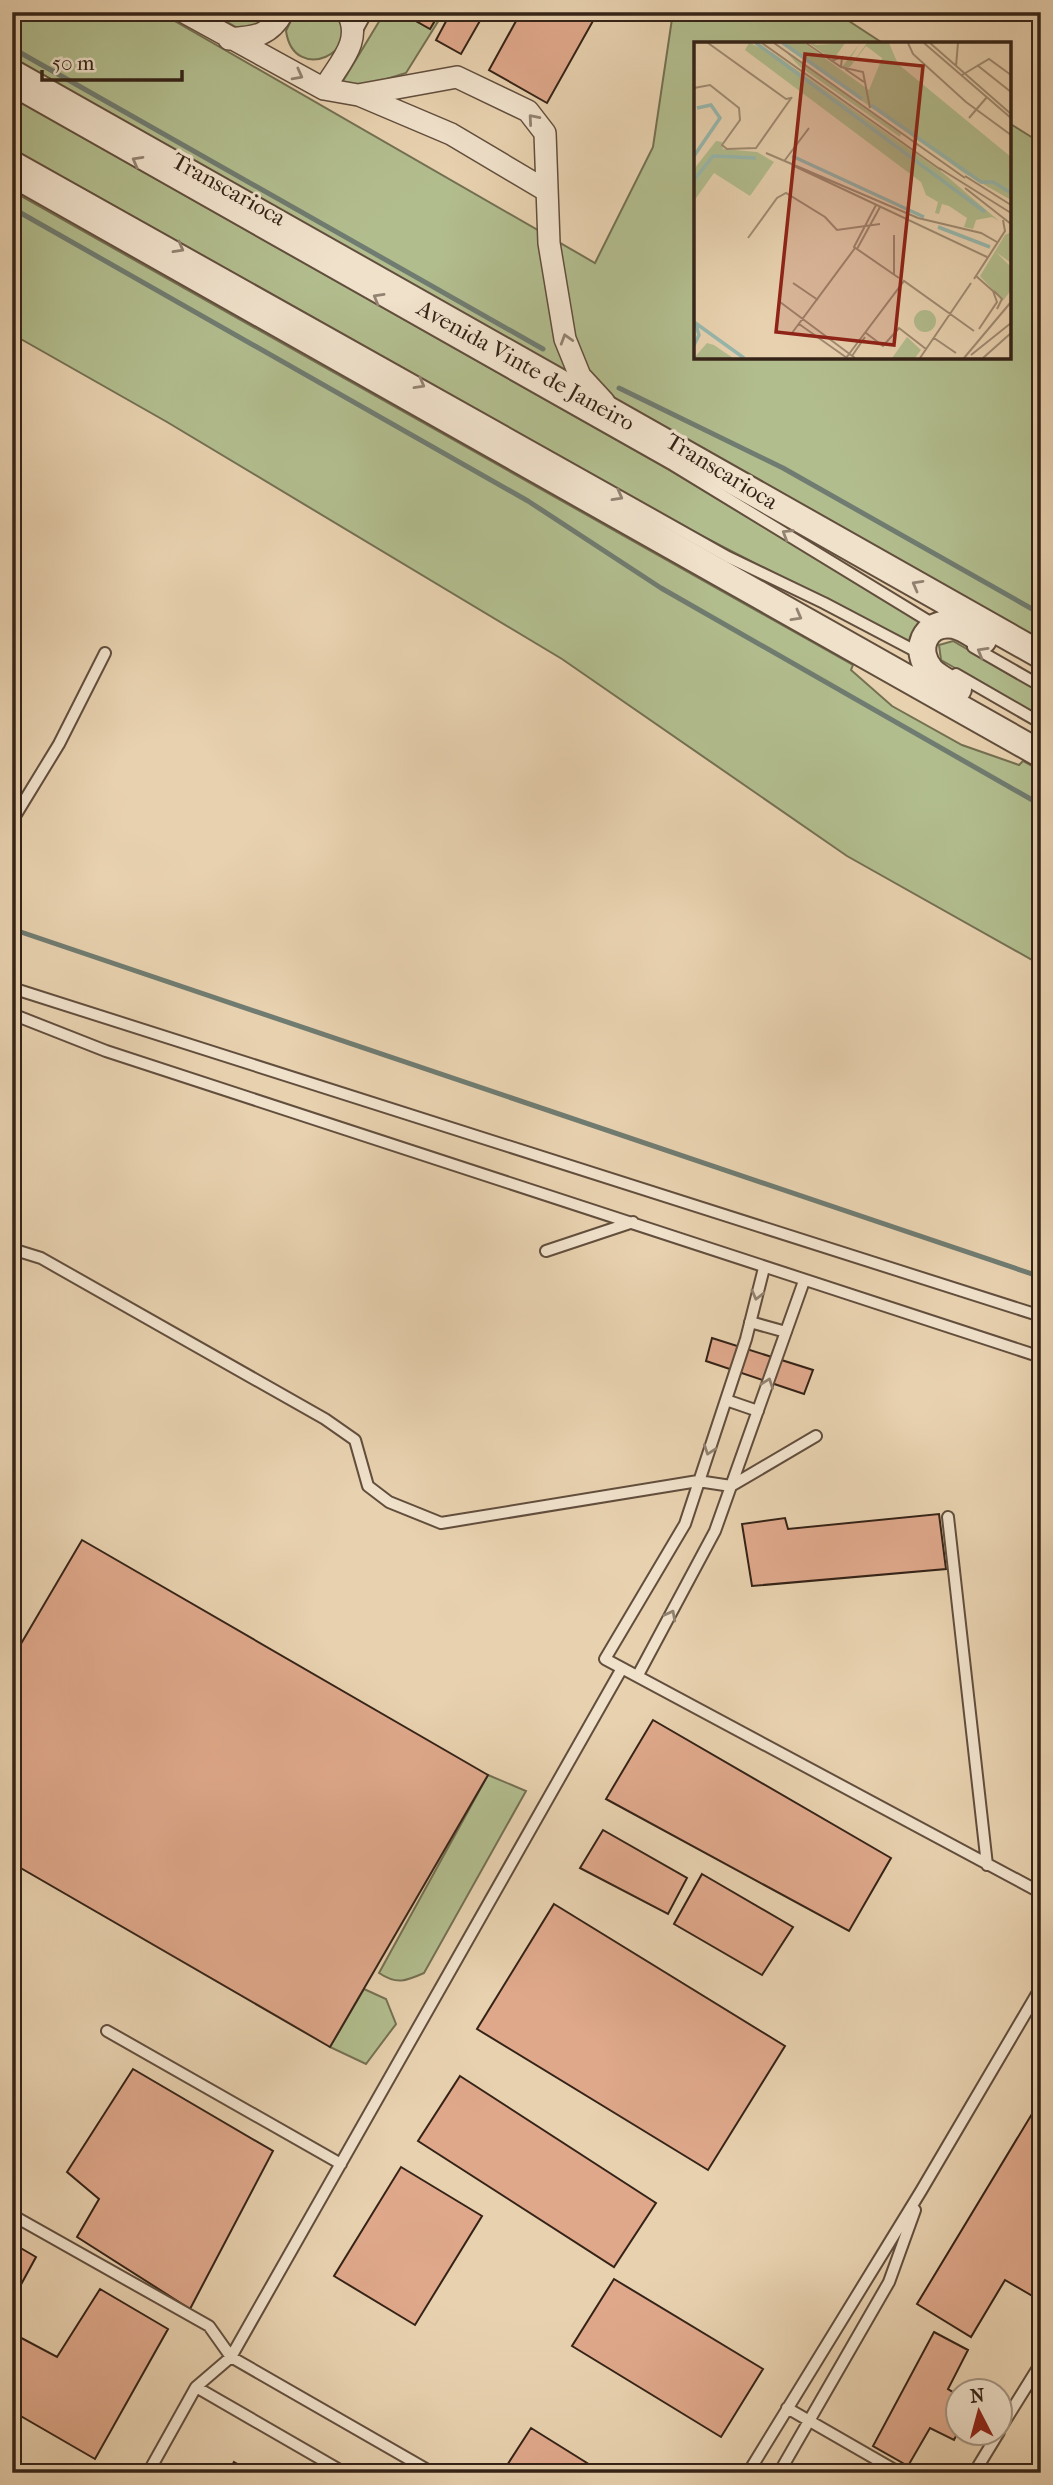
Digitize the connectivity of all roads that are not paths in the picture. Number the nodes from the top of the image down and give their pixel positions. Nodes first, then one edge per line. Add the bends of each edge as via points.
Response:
1 (184, 12) edge
2 (283, 12) edge
3 (347, 12) edge
4 (367, 12) edge
5 (353, 37) junction
6 (229, 39) junction
7 (12, 73) edge
8 (324, 89) junction
9 (12, 91) edge
10 (358, 95) junction
11 (12, 155) edge
12 (12, 173) edge
13 (547, 191) junction
14 (616, 415) junction
15 (938, 626) junction
16 (105, 653) dead end
17 (921, 654) junction
18 (1041, 655) edge
19 (1041, 668) edge
20 (1041, 686) edge
21 (1041, 723) edge
22 (1041, 751) edge
23 (12, 821) edge
24 (12, 988) edge
25 (12, 1014) edge
26 (633, 1222) junction
27 (12, 1249) edge
28 (546, 1251) dead end
29 (764, 1268) junction
30 (804, 1281) junction
31 (1041, 1316) edge
32 (750, 1322) junction
33 (786, 1332) junction
34 (1041, 1357) edge
35 (726, 1400) junction
36 (758, 1411) junction
37 (816, 1436) dead end
38 (698, 1481) junction
39 (732, 1486) junction
40 (948, 1517) dead end
41 (621, 1670) junction
42 (638, 1675) junction
43 (987, 1865) junction
44 (1036, 1890) dead end
45 (1041, 1987) edge
46 (107, 2031) dead end
47 (341, 2164) junction
48 (921, 2191) junction
49 (12, 2215) edge
50 (231, 2357) junction
51 (1041, 2363) edge
52 (195, 2387) junction
53 (787, 2408) junction
54 (1014, 2408) edge
55 (807, 2422) junction
56 (991, 2446) edge
57 (148, 2473) edge
58 (345, 2473) edge
59 (433, 2473) edge
60 (748, 2473) edge
61 (779, 2473) edge
62 (900, 2473) edge
63 (974, 2473) edge

1 - 6 street
2 - 6 street via 275,26 260,36
3 - 5 street via 354,23
4 - 5 lane
5 - 8 street via 346,57
6 -> 8 street
7 - 14 street, Avenida Vinte de Janeiro
8 - 10 street
15 -> 9 lane, Transcarioca via 673,465
10 - 13 street via 451,134
13 -> 10 street via 545,134 528,111 483,88 457,77
11 -> 17 lane via 728,557
12 -> 22 street
14 -> 13 street via 580,376 565,339
18 -> 14 street, Avenida Vinte de Janeiro
15 - 17 street via 923,638
15 - 19 street via 955,625
20 -> 15 lane, Transcarioca
16 - 23 lane via 59,744
17 - 21 lane
17 - 22 street via 933,673 985,705
24 - 31 lane
25 - 26 lane via 106,1051
26 - 28 lane
26 - 29 lane
27 - 38 lane via 41,1258 325,1419 355,1440 368,1486 388,1502 441,1523
29 - 30 lane
29 -> 32 lane
30 - 33 lane
30 - 34 lane
32 - 33 lane
32 - 35 lane
36 -> 33 lane
35 - 36 lane
35 -> 38 lane
36 - 39 lane
37 - 39 lane
38 - 39 lane
38 - 41 lane via 685,1524 604,1659
42 -> 39 lane via 715,1531
40 - 43 lane
41 - 42 lane
41 - 47 lane
42 - 43 lane
43 - 44 lane
45 - 48 lane
46 - 47 lane
47 - 50 lane
48 - 53 lane
48 - 55 lane via 889,2282
49 - 50 lane via 209,2326
50 - 52 lane
50 - 59 lane
51 - 54 lane
52 - 57 lane
52 - 58 lane
53 - 55 lane
53 - 60 lane
55 - 61 lane
55 - 62 lane
56 - 63 lane

